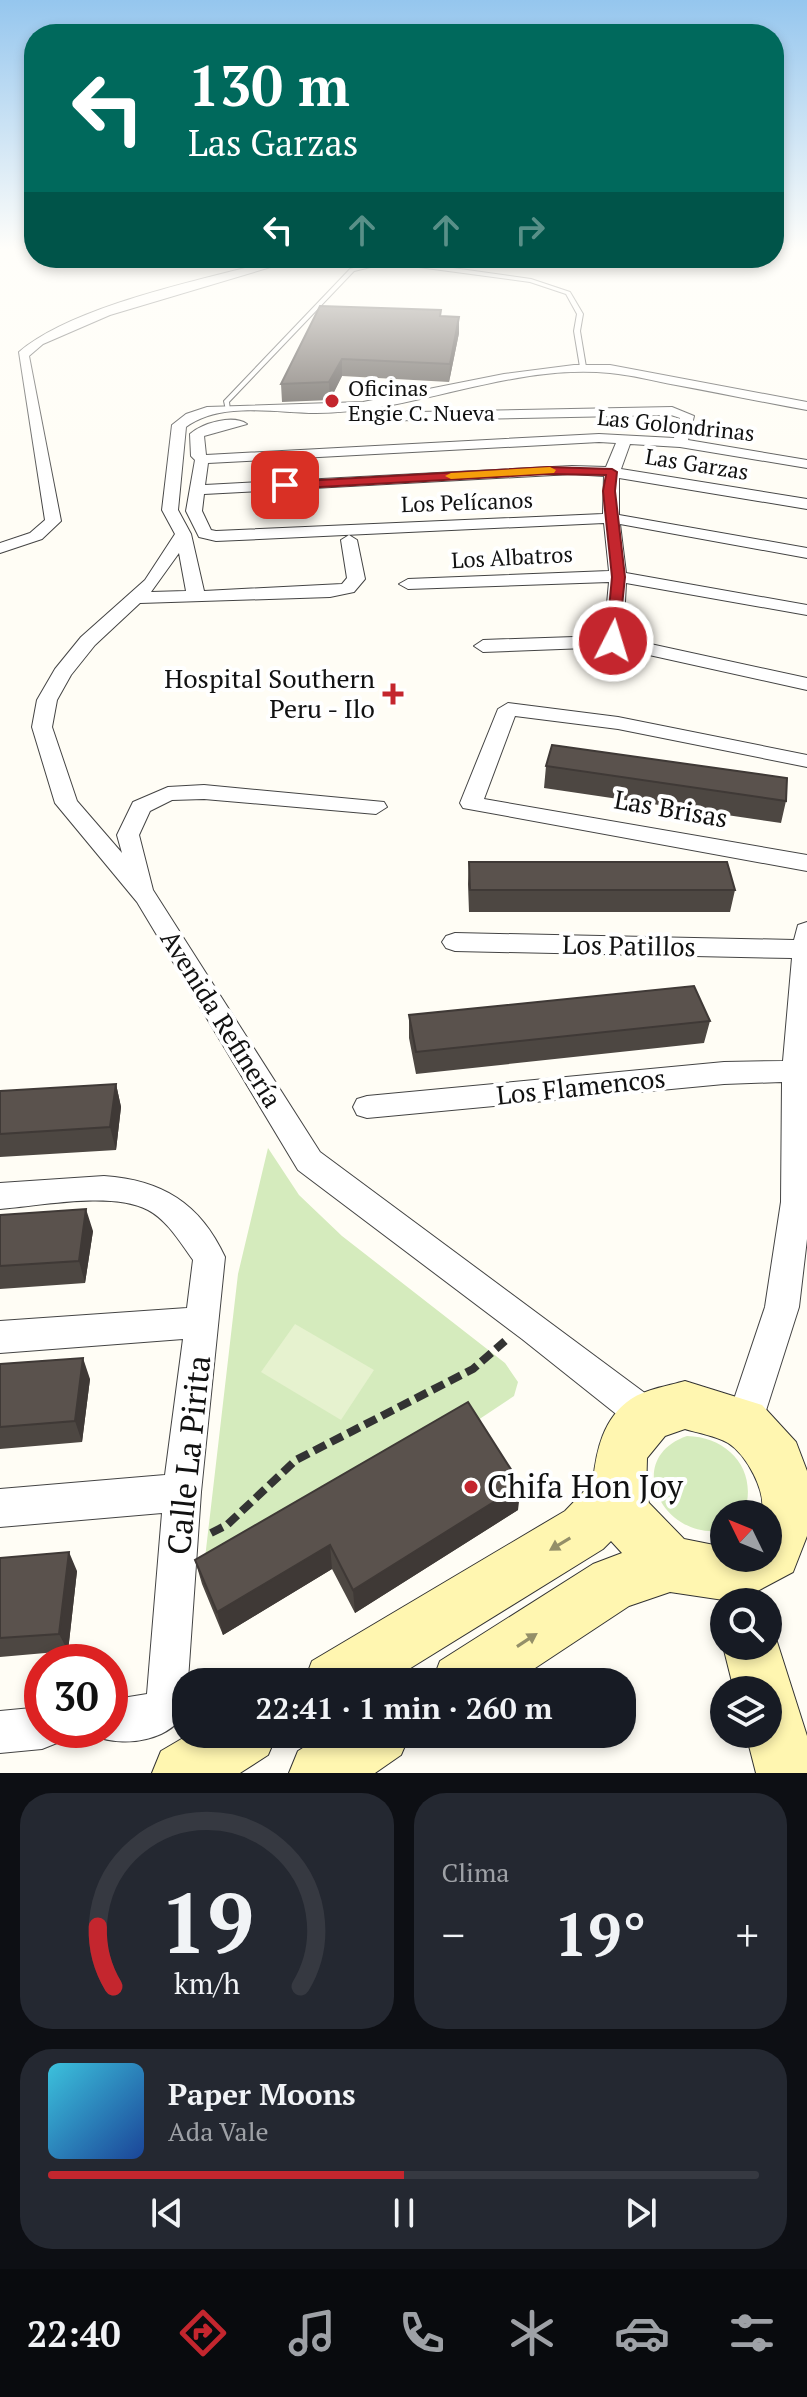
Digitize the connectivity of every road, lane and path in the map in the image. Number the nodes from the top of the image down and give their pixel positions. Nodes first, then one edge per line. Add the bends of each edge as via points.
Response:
1 (54, 333) edge
2 (292, 333) edge
3 (577, 333) edge
4 (583, 367) junction
5 (807, 406) edge
6 (228, 409) junction
7 (625, 438) junction
8 (680, 443) junction
9 (204, 459) junction
10 (807, 464) edge
11 (612, 472) junction
12 (197, 490) junction
13 (807, 504) edge
14 (612, 518) junction
15 (183, 534) junction
16 (349, 540) dead end
17 (0, 548) edge
18 (807, 553) edge
19 (618, 577) junction
20 (408, 584) dead end
21 (196, 595) junction
22 (132, 598) junction
23 (807, 610) edge
24 (613, 641) junction
25 (483, 646) dead end
26 (807, 684) edge
27 (807, 761) edge
28 (376, 807) dead end
29 (807, 863) edge
30 (146, 897) junction
31 (805, 940) edge
32 (455, 942) dead end
33 (796, 1071) junction
34 (367, 1107) dead end
35 (0, 1196) edge
36 (203, 1322) junction
37 (526, 1322) junction
38 (0, 1337) edge
39 (648, 1417) junction
40 (744, 1423) junction
41 (182, 1492) junction
42 (619, 1494) junction
43 (798, 1506) edge
44 (0, 1508) edge
45 (178, 1549) junction
46 (670, 1564) junction
47 (751, 1573) edge
48 (356, 1668) edge
49 (483, 1668) edge
50 (128, 1719) edge
51 (24, 1730) edge
52 (0, 1732) edge
53 (224, 1748) edge
54 (358, 1748) edge
55 (780, 1748) edge
56 (183, 1773) edge
57 (320, 1773) edge
58 (787, 1773) edge

1 - 17 street via 29,345 23,355 53,521 36,536
2 - 6 lane via 226,402
3 - 4 lane
4 - 5 street
4 - 6 street via 342,408
6 - 15 street via 203,412 179,425 170,510
7 - 8 street, Las Golondrinas
7 - 9 street, Las Golondrinas
7 - 11 street
8 - 9 street, Los Pelícanos via 687,416 683,412 459,413 212,427 197,434 198,456
8 - 10 street, Las Golondrinas
9 - 12 street, Los Pelícanos
11 - 12 street, Las Garzas via 548,470
11 - 13 street, Las Garzas
11 - 14 street
12 - 14 street, Los Pelícanos via 194,511 205,534 216,536
14 - 18 street, Los Pelícanos
14 - 19 street
15 - 21 street
15 - 22 street, Avenida Refinería via 151,583
16 - 21 street via 356,579 348,588
19 - 20 street, Los Albatros
19 - 23 street, Los Albatros
19 - 24 street
21 - 22 street
22 - 30 street, Avenida Refinería via 62,673 47,700 42,727 66,803
24 - 25 street
24 - 26 street
27 - 29 street, Las Brisas via 618,723 508,709 471,803
28 - 30 street via 204,792 168,794 141,807 128,835
30 - 37 street, Avenida Refinería via 309,1161
31 - 32 street, Los Patillos
31 - 33 street
33 - 34 street, Los Flamencos via 724,1073
33 - 40 street via 796,1202 782,1307
35 - 36 street, Calle La Pirita via 124,1189 158,1200 209,1257
36 - 38 street
36 - 41 street, Calle La Pirita
37 - 39 street, Avenida Refinería
37 - 45 path via 473,1369 296,1460 227,1525
39 - 40 main road via 685,1405
39 - 42 main road via 622,1449
40 - 43 main road via 778,1460
41 - 44 street
41 - 45 street, Calle La Pirita
42 - 46 main road via 629,1521
42 -> 48 main road via 584,1530
43 - 47 main road via 774,1553
45 - 50 street, Calle La Pirita via 167,1704 154,1716
46 - 47 main road
49 -> 46 main road via 613,1584
51 - 52 street
53 - 56 main road
54 - 57 main road
55 - 58 main road

